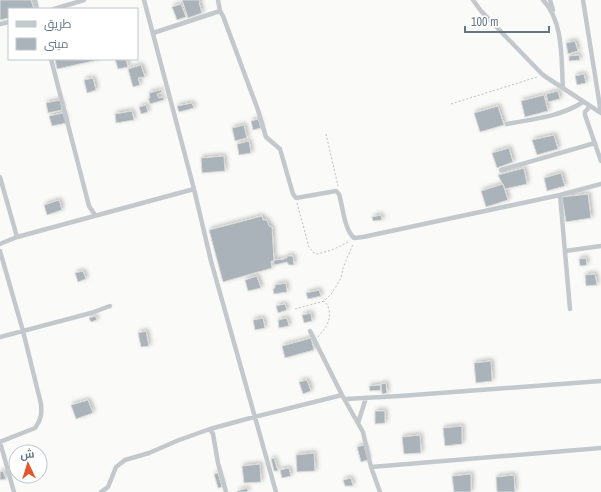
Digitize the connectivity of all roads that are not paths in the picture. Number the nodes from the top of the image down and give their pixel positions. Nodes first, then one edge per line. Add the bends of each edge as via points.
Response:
1 (84, 0) edge
2 (144, 0) edge
3 (218, 0) edge
4 (473, 0) edge
5 (543, 0) edge
6 (550, 0) edge
7 (583, 0) edge
8 (57, 8) edge
9 (220, 11) junction
10 (555, 17) junction
11 (153, 33) junction
12 (51, 60) edge
13 (563, 88) junction
14 (583, 102) junction
15 (590, 106) junction
16 (601, 113) edge
17 (507, 124) dead end
18 (595, 143) junction
19 (601, 161) edge
20 (500, 170) dead end
21 (0, 177) edge
22 (601, 184) edge
23 (194, 189) junction
24 (560, 195) junction
25 (95, 215) junction
26 (16, 237) junction
27 (0, 244) edge
28 (601, 246) edge
29 (565, 250) junction
30 (0, 251) edge
31 (110, 306) dead end
32 (570, 309) dead end
33 (23, 331) junction
34 (310, 332) dead end
35 (0, 337) edge
36 (601, 381) edge
37 (343, 397) junction
38 (366, 398) junction
39 (254, 416) junction
40 (358, 423) junction
41 (210, 429) junction
42 (0, 442) edge
43 (601, 448) edge
44 (371, 468) junction
45 (14, 492) edge
46 (101, 492) edge
47 (226, 492) edge
48 (276, 492) edge
49 (380, 492) edge

1 - 8 street
2 - 11 street
3 - 9 street
4 - 13 street via 543,75
5 - 10 street
6 - 10 street
7 - 16 street
9 - 11 street
9 - 24 street via 266,137 280,149 293,194 296,198 336,190 347,228 354,238
10 - 13 street via 560,42
11 - 23 street
12 - 25 street via 89,206
13 - 14 street
14 - 15 street
14 - 17 street via 554,116
15 - 16 street
15 - 18 street via 585,116
18 - 19 street
18 - 20 street
21 - 26 street
22 - 24 street
23 - 25 street
23 - 39 street
24 - 29 street
25 - 26 street
26 - 27 street
28 - 29 street
29 - 32 street
30 - 33 street
31 - 33 street
33 - 35 street
33 - 42 street via 42,415 35,428
34 - 37 street
36 - 38 street
37 - 38 street
37 - 39 street
37 - 40 street
38 - 40 street
39 - 41 street
39 - 48 street
40 - 44 street via 364,432
41 - 46 street via 125,460 116,467 108,487
41 - 47 street
42 - 45 street
43 - 44 street
44 - 49 street

